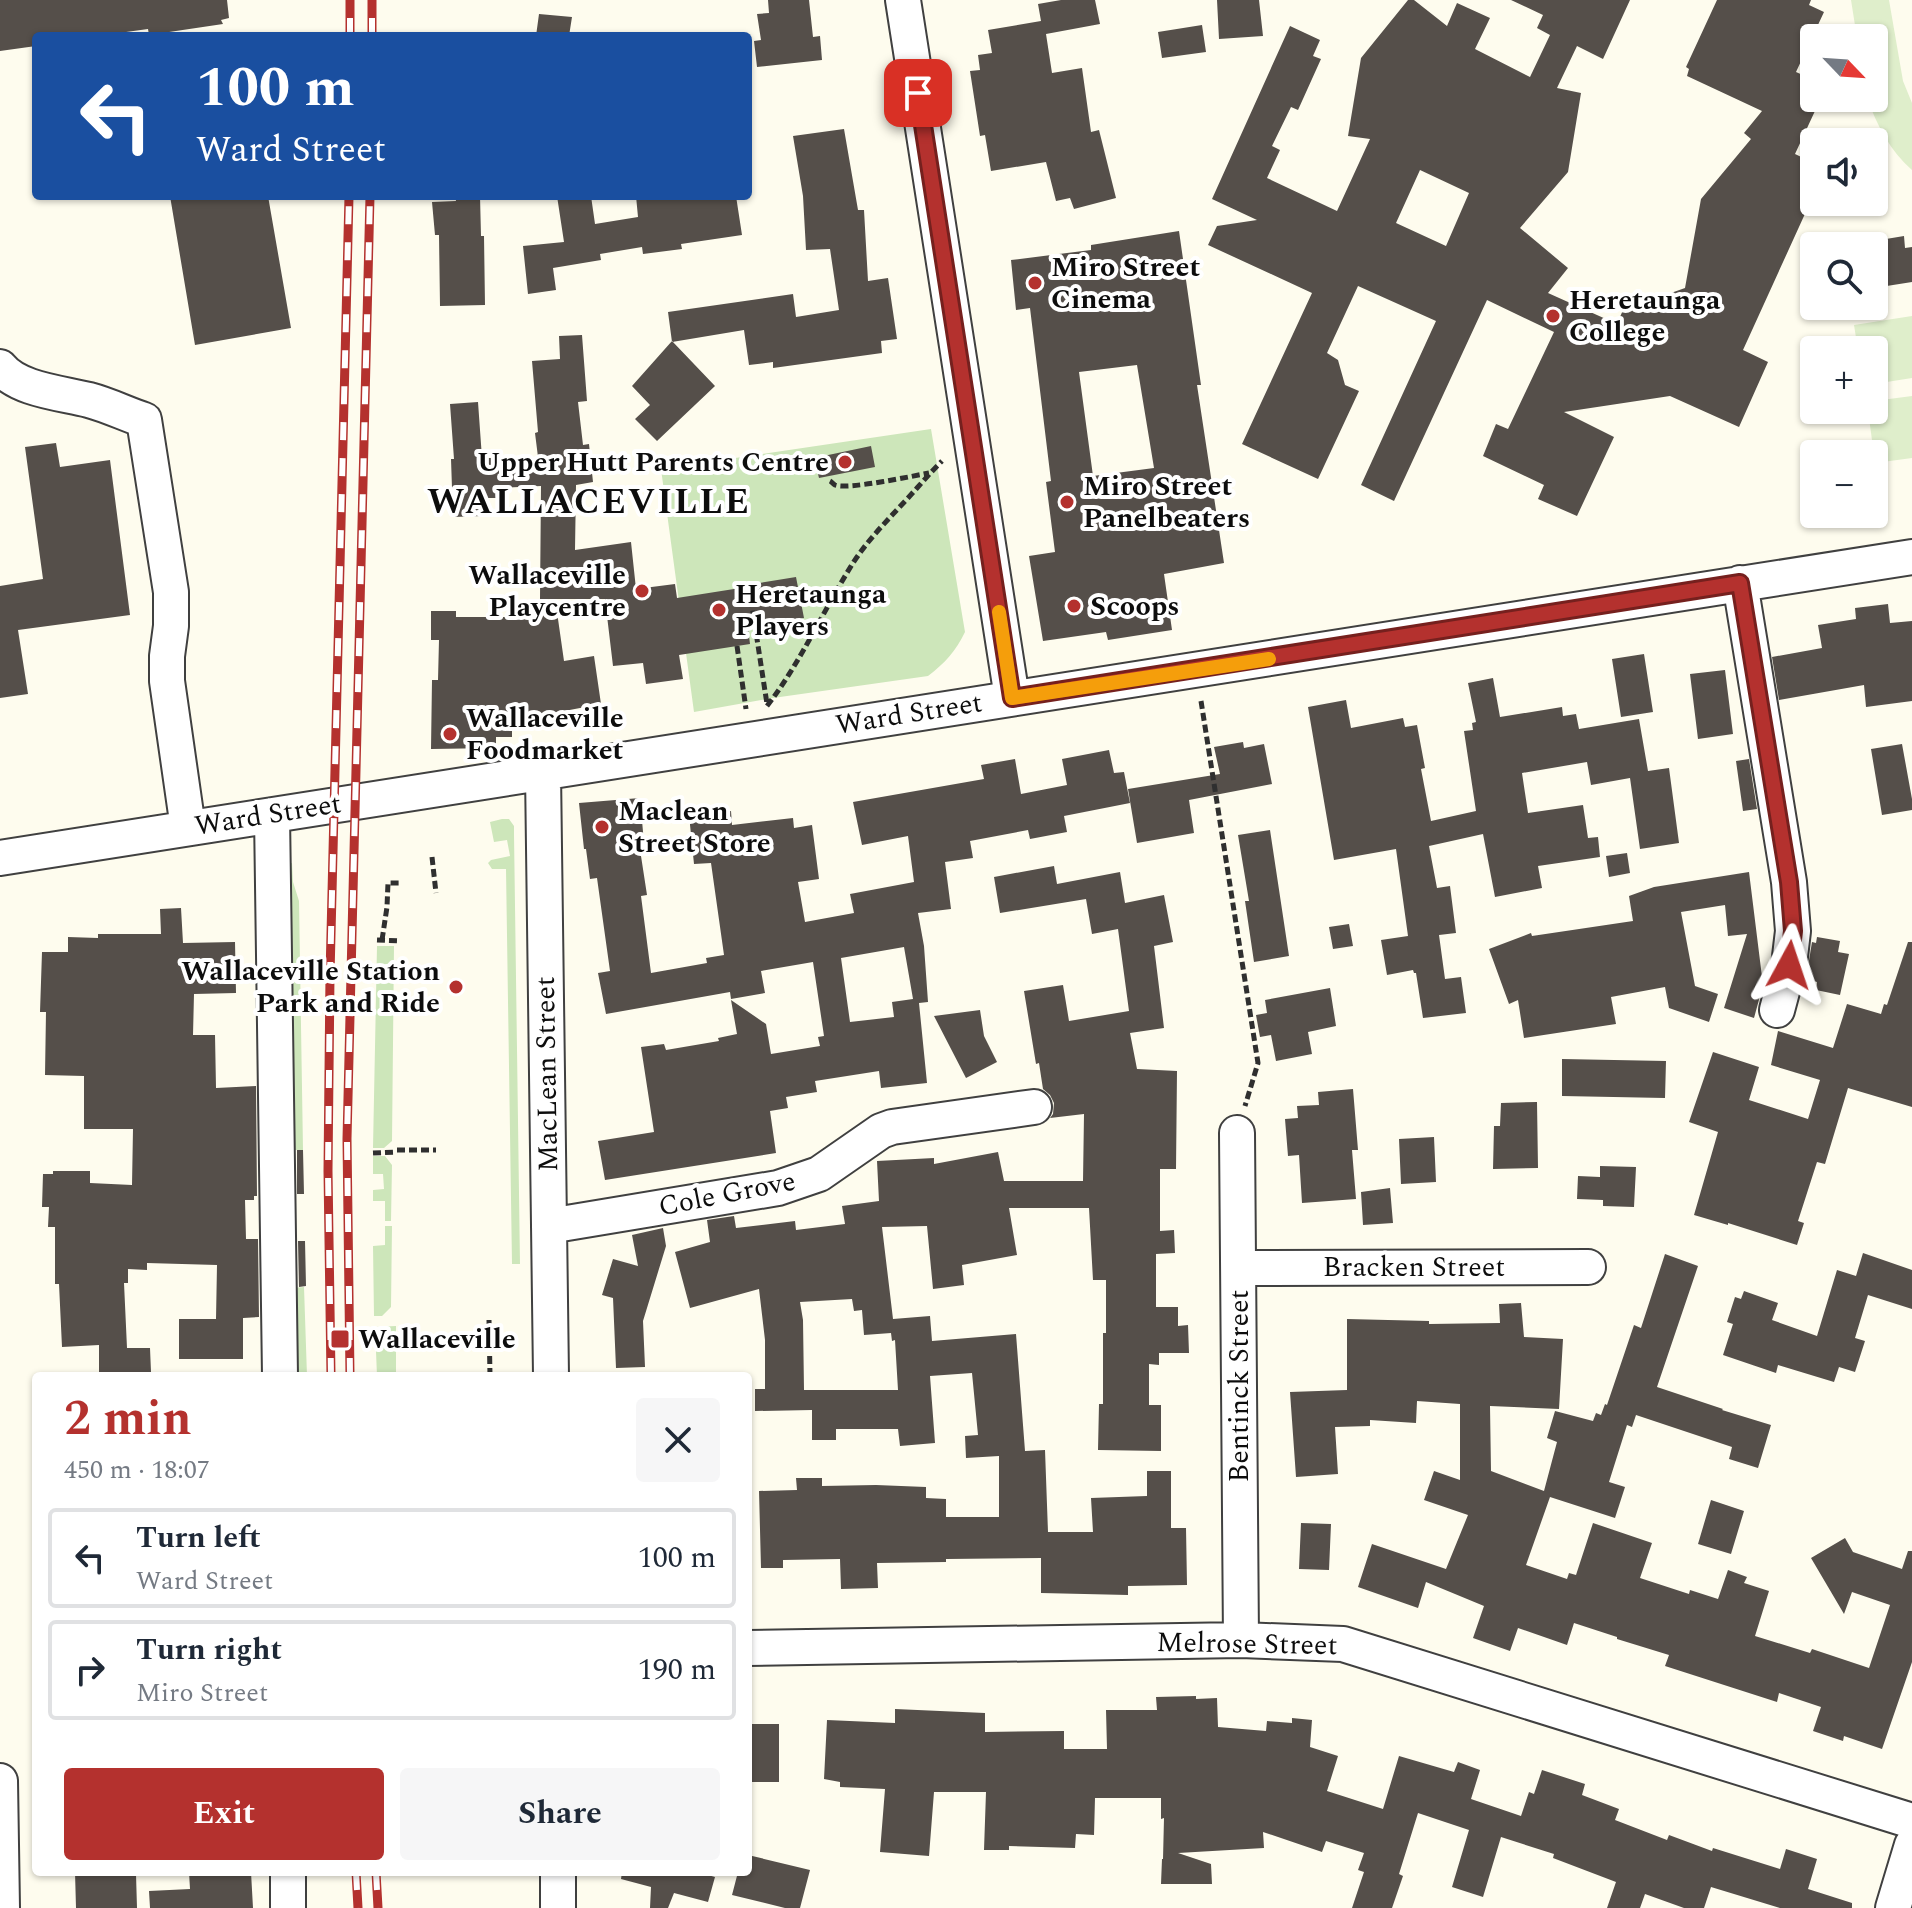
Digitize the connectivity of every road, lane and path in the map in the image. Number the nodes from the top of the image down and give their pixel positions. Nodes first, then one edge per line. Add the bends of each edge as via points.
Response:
1 (903, 0) edge
2 (0, 367) edge
3 (942, 461) dead end
4 (930, 473) junction
5 (830, 481) dead end
6 (1912, 557) edge
7 (1740, 583) junction
8 (749, 587) dead end
9 (737, 646) dead end
10 (1012, 698) junction
11 (1201, 701) dead end
12 (746, 709) dead end
13 (543, 772) junction
14 (272, 815) junction
15 (188, 828) junction
16 (432, 857) dead end
17 (0, 858) edge
18 (401, 883) dead end
19 (436, 893) dead end
20 (400, 941) dead end
21 (1777, 1010) dead end
22 (1034, 1107) dead end
23 (1237, 1133) joint
24 (436, 1150) dead end
25 (373, 1153) dead end
26 (549, 1226) junction
27 (1588, 1267) dead end
28 (1239, 1268) junction
29 (489, 1320) dead end
30 (280, 1372) edge
31 (490, 1372) edge
32 (551, 1372) edge
33 (1241, 1640) junction
34 (752, 1648) edge
35 (0, 1781) edge
36 (1912, 1821) edge
37 (1912, 1845) edge
38 (288, 1876) edge
39 (558, 1876) edge
40 (2, 1908) edge
41 (288, 1908) edge
42 (558, 1908) edge
43 (1893, 1908) edge

1 - 10 street
2 - 15 street via 21,383 160,420 182,579 171,626 167,681
3 - 4 path
4 - 5 path via 841,486
4 - 8 path via 855,560 767,706
6 - 7 street, Ward Street
7 - 10 street, Ward Street
7 - 21 street via 1789,882 1793,931
9 - 12 path
10 - 13 street, Ward Street
11 - 23 path via 1258,1063
13 - 14 street, Ward Street
13 - 26 street, MacLean Street
14 - 15 street, Ward Street
14 - 30 street
15 - 17 street, Ward Street
16 - 19 path
18 - 20 path via 388,883 380,940
22 - 26 street, Cole Grove via 892,1127 819,1174 778,1188
23 - 28 street, Bentinck Street
24 - 25 path
26 - 32 street, MacLean Street
27 - 28 street, Bracken Street
28 - 33 street, Bentinck Street
29 - 31 path
33 - 34 street, Melrose Street
33 - 36 street, Melrose Street via 1343,1644
35 - 40 street
37 - 43 street
38 - 41 street
39 - 42 street

